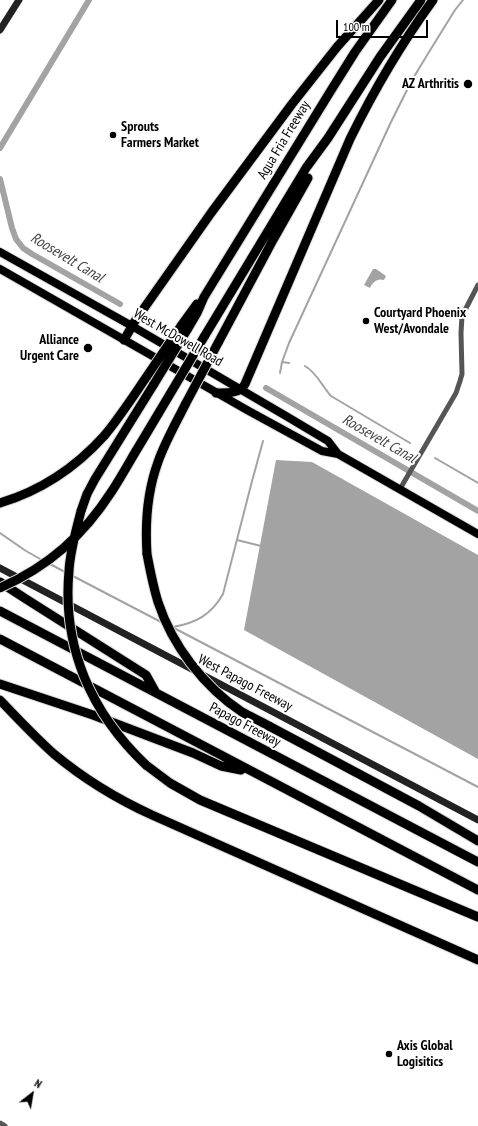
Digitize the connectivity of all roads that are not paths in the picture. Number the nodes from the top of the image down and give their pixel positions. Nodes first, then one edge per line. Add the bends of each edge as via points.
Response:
1 (18, 0) edge
2 (379, 0) edge
3 (392, 0) edge
4 (421, 0) edge
5 (433, 0) edge
6 (0, 30) edge
7 (328, 138) junction
8 (0, 252) edge
9 (0, 269) edge
10 (478, 285) edge
11 (132, 326) junction
12 (184, 328) junction
13 (124, 340) junction
14 (241, 390) junction
15 (216, 393) junction
16 (338, 454) junction
17 (400, 489) junction
18 (0, 503) edge
19 (478, 534) edge
20 (0, 568) edge
21 (0, 582) edge
22 (0, 588) edge
23 (0, 611) edge
24 (0, 640) edge
25 (0, 684) edge
26 (156, 694) junction
27 (0, 700) edge
28 (250, 771) junction
29 (478, 820) edge
30 (478, 841) edge
31 (478, 862) edge
32 (478, 890) edge
33 (478, 917) edge
34 (478, 960) edge
35 (0, 1123) edge
36 (5, 1126) edge

1 - 6 main road
2 - 11 highway via 337,47 292,104
3 - 12 highway, Agua Fria Freeway via 355,52 204,297 192,309
4 - 7 highway via 369,73
5 - 14 highway via 397,52 367,104 339,163 246,384
7 - 22 highway, bridge via 306,168 113,490 78,534 56,555 23,577
7 - 30 highway, bridge via 167,439 153,476 147,516 147,554 151,574 158,603 172,634 200,675 226,700 242,712 419,806
8 - 11 main road, West McDowell Road
9 - 13 main road, West McDowell Road
10 - 17 street via 462,316 462,374 459,386
11 - 13 highway
11 - 14 main road, West McDowell Road
12 - 18 highway, bridge via 105,435 89,451 59,475
12 - 33 highway, bridge via 154,384 95,479 81,511 72,547 68,582 70,622 76,655 89,689 127,746 146,765 170,783 200,800
13 - 15 main road, West McDowell Road
14 - 15 highway
14 - 16 main road, West McDowell Road via 328,441
15 - 16 main road, West McDowell Road via 322,451
16 - 17 main road, West McDowell Road
17 - 19 main road, West McDowell Road
20 - 29 main road, West Papago Freeway
21 - 26 highway via 146,675
23 - 26 highway, Papago Freeway
24 - 28 highway
25 - 28 highway via 107,720 221,766
26 - 31 highway, Papago Freeway
27 - 34 highway via 54,754 120,799
28 - 32 highway
35 - 36 street

